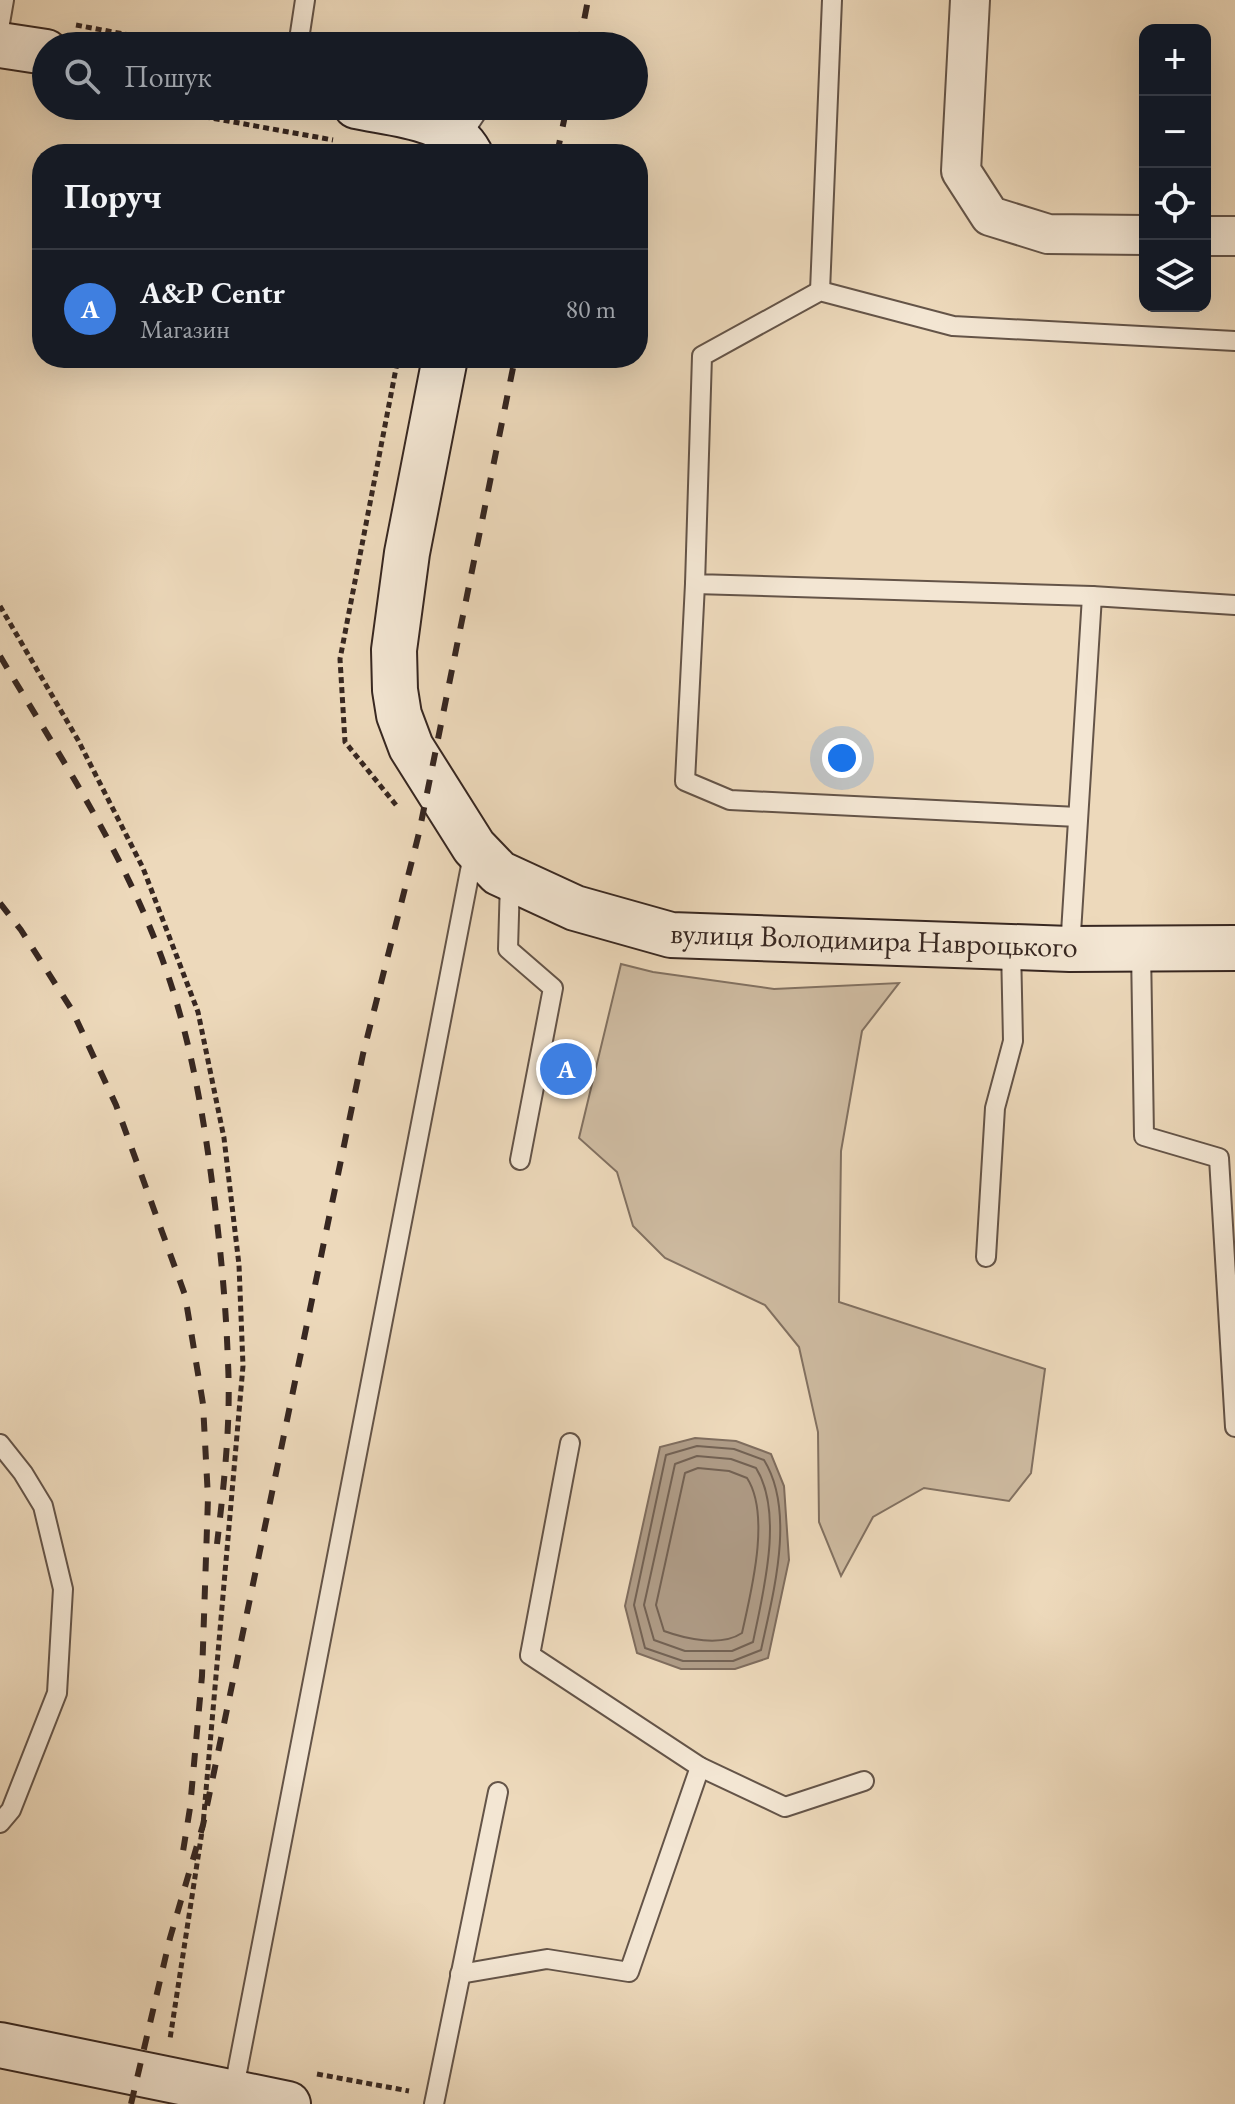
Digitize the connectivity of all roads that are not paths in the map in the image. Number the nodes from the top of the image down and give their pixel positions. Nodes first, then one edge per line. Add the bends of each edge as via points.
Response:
1 (4, 0) edge
2 (305, 0) edge
3 (832, 0) edge
4 (970, 0) edge
5 (0, 23) edge
6 (300, 32) edge
7 (32, 41) edge
8 (0, 45) edge
9 (349, 124) edge
10 (470, 133) edge
11 (1139, 235) edge
12 (1211, 236) edge
13 (1235, 236) edge
14 (820, 291) junction
15 (1235, 341) edge
16 (443, 368) edge
17 (695, 584) junction
18 (1092, 596) junction
19 (1235, 605) edge
20 (1078, 817) junction
21 (474, 847) junction
22 (510, 878) junction
23 (1011, 947) junction
24 (1235, 948) edge
25 (1070, 949) junction
26 (1141, 949) junction
27 (520, 1160) dead end
28 (986, 1257) dead end
29 (1235, 1427) edge
30 (570, 1443) dead end
31 (0, 1444) edge
32 (700, 1767) junction
33 (864, 1781) dead end
34 (498, 1792) dead end
35 (0, 1823) edge
36 (460, 1974) junction
37 (0, 2045) edge
38 (233, 2093) junction
39 (288, 2104) edge
40 (434, 2104) edge

1 - 5 lane
2 - 6 lane
3 - 14 lane
4 - 11 street via 961,171 990,216 1048,234
7 - 8 street
9 - 10 street via 424,121
12 - 13 street
14 - 15 lane via 953,326
14 - 17 lane via 702,356
16 - 21 street, вулиця Володимира Навроцького via 407,553 394,650 395,690 411,747
17 - 18 lane
17 - 20 lane via 685,781 730,800
18 - 19 lane
18 - 20 lane
20 - 25 lane
21 - 22 street, вулиця Володимира Навроцького
21 - 38 lane
22 - 23 street, вулиця Володимира Навроцького via 575,908 671,935
22 - 27 lane via 508,949 553,988
23 - 25 street, вулиця Володимира Навроцького
23 - 28 lane via 1013,1041 995,1108
24 - 26 street, вулиця Володимира Навроцького
25 - 26 street, вулиця Володимира Навроцького
26 - 29 lane via 1144,1136 1219,1158
30 - 32 lane via 530,1655
31 - 35 lane via 43,1506 63,1589 57,1693 11,1810
32 - 33 lane via 785,1807
32 - 36 lane via 629,1972 547,1959
34 - 36 lane
36 - 40 lane
37 - 38 street
38 - 39 street

